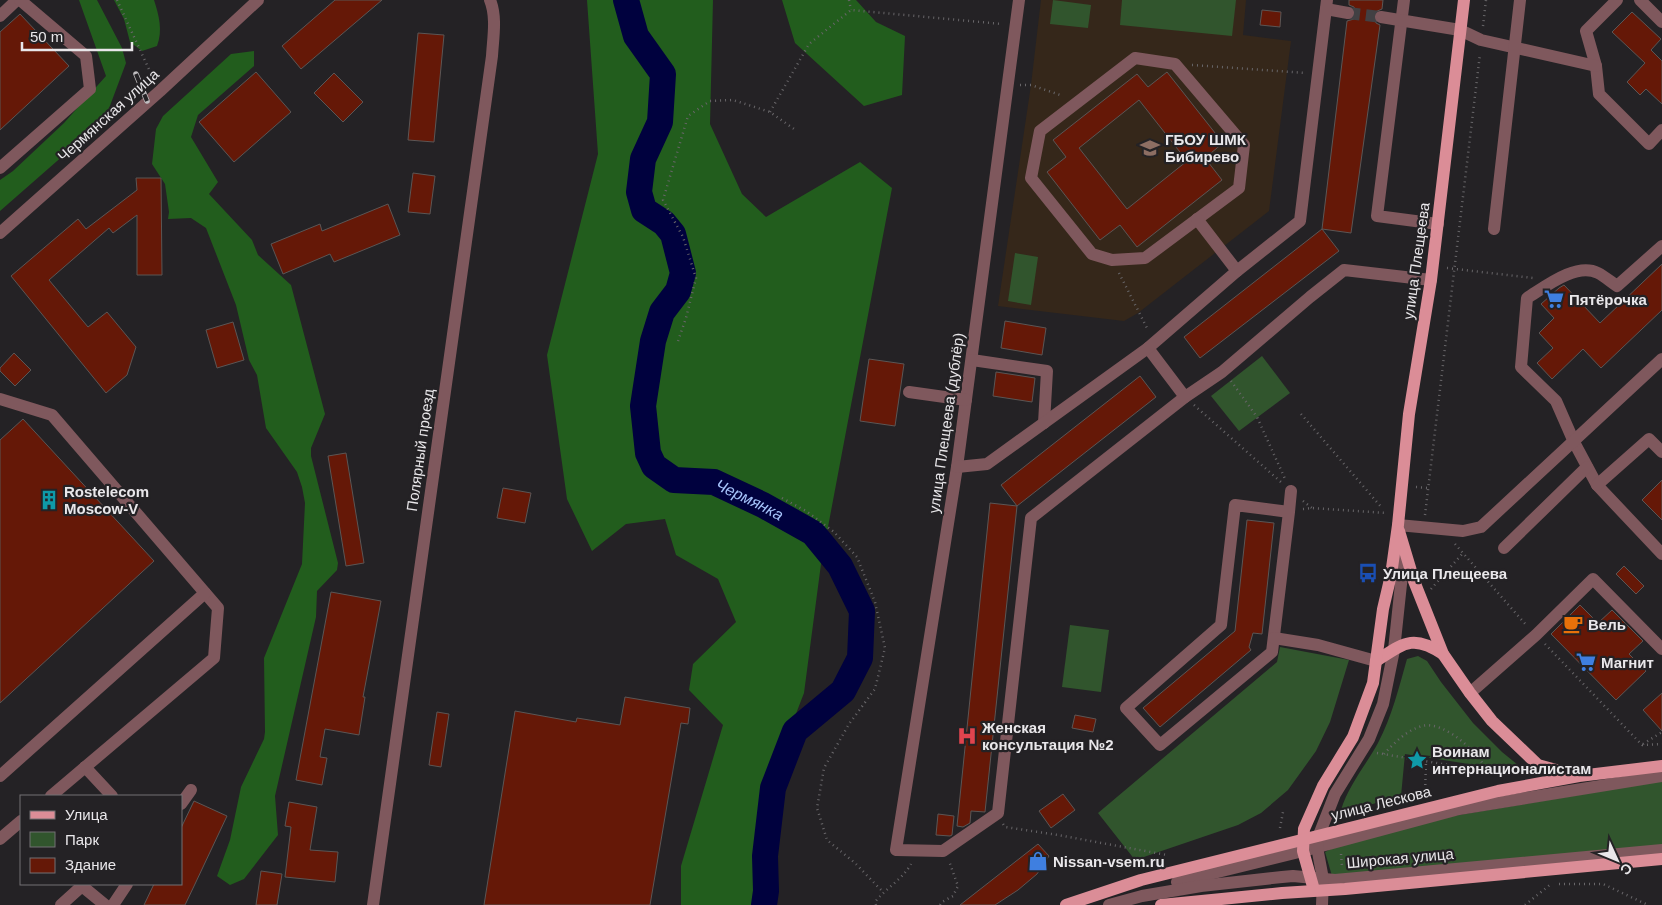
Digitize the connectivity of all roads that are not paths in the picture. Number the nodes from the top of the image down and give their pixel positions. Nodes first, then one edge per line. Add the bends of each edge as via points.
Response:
1 (19, 0) edge
2 (258, 0) edge
3 (490, 0) edge
4 (1019, 0) edge
5 (1404, 0) edge
6 (1464, 0) edge
7 (1520, 0) edge
8 (1616, 0) edge
9 (1640, 0) edge
10 (1326, 5) edge
11 (1348, 13) tunnel mouth
12 (0, 16) edge
13 (1381, 17) tunnel mouth
14 (1402, 20) junction
15 (1662, 22) edge
16 (1460, 30) junction
17 (1514, 47) junction
18 (1596, 66) junction
19 (1662, 130) edge
20 (0, 168) edge
21 (1197, 219) junction
22 (1438, 224) junction
23 (1494, 229) dead end
24 (0, 233) edge
25 (1662, 246) edge
26 (1237, 271) junction
27 (1431, 280) junction
28 (1148, 348) junction
29 (1662, 359) edge
30 (972, 360) junction
31 (909, 392) dead end
32 (1185, 397) junction
33 (0, 399) edge
34 (966, 400) junction
35 (1044, 423) junction
36 (1574, 442) junction
37 (1662, 452) edge
38 (957, 467) junction
39 (1587, 468) junction
40 (1597, 485) junction
41 (1291, 491) road end
42 (1289, 512) junction
43 (1398, 526) junction
44 (1504, 548) dead end
45 (1405, 554) junction
46 (1662, 554) edge
47 (205, 593) junction
48 (1274, 638) junction
49 (1662, 649) edge
50 (1394, 650) junction
51 (1443, 654) junction
52 (1376, 661) junction
53 (1470, 693) junction
54 (1662, 766) edge
55 (85, 767) junction
56 (0, 776) edge
57 (1579, 776) junction
58 (1662, 776) edge
59 (191, 790) dead end
60 (52, 795) edge
61 (111, 795) edge
62 (182, 803) edge
63 (20, 822) edge
64 (0, 839) edge
65 (1318, 841) junction
66 (1303, 845) junction
67 (1662, 850) edge
68 (1662, 859) edge
69 (1317, 884) junction
70 (126, 885) edge
71 (1142, 896) junction
72 (61, 905) edge
73 (105, 905) edge
74 (113, 905) edge
75 (373, 905) edge
76 (1066, 905) edge
77 (1109, 905) edge
78 (1164, 905) edge
79 (1321, 905) edge

1 - 12 street
1 - 20 street via 86,56 90,89
2 - 24 street, Чермянская улица
3 - 75 street, Полярный проезд via 494,32 492,56
4 - 30 street, улица Плещеева (дублёр)
5 - 14 street
6 - 16 main road, улица Плещеева
7 - 17 street
8 - 18 street via 1586,31
9 - 15 street
10 - 11 street
10 - 26 street via 1300,221
13 - 14 street
14 - 16 street
14 - 22 street via 1377,216
16 - 17 street via 1481,40
16 - 22 main road, улица Плещеева
17 - 18 street
17 - 23 street
18 - 19 street via 1599,94 1649,144
21 - 21 street via 1239,188 1244,145 1175,64 1135,58 1040,131 1032,178 1092,254 1112,260 1145,258
21 - 26 street
22 - 27 main road, улица Плещеева
25 - 36 street via 1617,286 1596,272 1574,271 1527,298 1521,367 1556,401
26 - 28 street
27 - 32 street via 1344,270 1222,372
27 - 43 main road, улица Плещеева via 1409,414
28 - 32 street
28 - 35 street
29 - 36 street
30 - 34 street, улица Плещеева (дублёр)
30 - 35 street via 1047,371
31 - 34 street
32 - 38 street, улица Плещеева (дублёр) via 1030,518 998,813 943,851 896,850
33 - 47 street via 52,415
34 - 38 street, улица Плещеева (дублёр)
35 - 38 street via 987,464
36 - 39 street
36 - 43 street via 1481,527 1463,531
37 - 40 street via 1649,439
39 - 40 street
39 - 44 street
40 - 46 street
41 - 42 street
42 - 48 street
42 - 48 street via 1235,505 1220,625 1126,708 1160,745 1272,652
43 - 45 main road, улица Плещеева
43 - 52 main road, улица Плещеева
45 - 50 street
45 - 51 main road, улица Плещеева
47 - 55 street via 218,608 214,658
47 - 56 street
48 - 52 street via 1318,645
49 - 53 street via 1593,579
50 - 51 main road, улица Плещеева via 1417,642
50 - 52 main road, улица Плещеева
50 - 65 street via 1383,704 1369,739 1335,794
51 - 53 main road, улица Плещеева
52 - 66 main road, улица Плещеева via 1373,683 1359,723 1323,786 1304,829
53 - 57 main road, улица Плещеева via 1492,722 1538,765
54 - 57 main road, улица Лескова
55 - 60 street
55 - 61 street
57 - 65 main road, улица Лескова via 1498,791
58 - 65 street, улица Лескова via 1458,809
59 - 62 street
63 - 64 street
65 - 66 main road, улица Лескова
65 - 69 street
66 - 69 main road
66 - 71 street, Широкая улица via 1176,882
66 - 76 main road, улица Лескова via 1141,880
67 - 69 street, Широкая улица
68 - 69 main road via 1345,889
69 - 71 street, Широкая улица via 1293,876
69 - 78 main road
69 - 79 street
70 - 74 street
71 - 77 street, Широкая улица
72 - 73 street via 82,886

